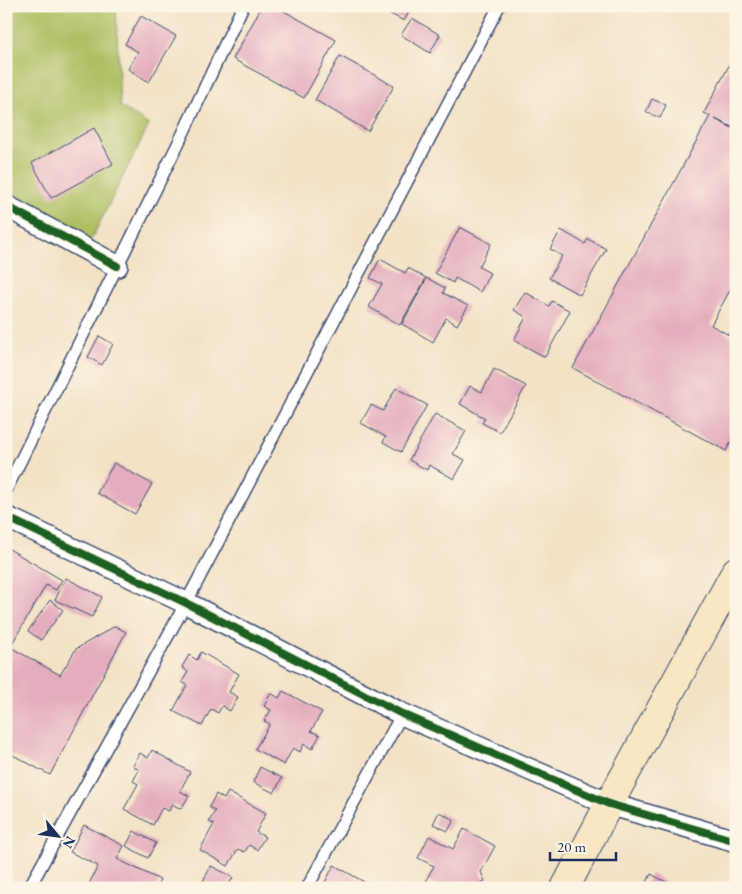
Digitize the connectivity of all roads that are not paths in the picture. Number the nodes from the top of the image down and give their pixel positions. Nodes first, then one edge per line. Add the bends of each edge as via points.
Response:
1 (243, 6) edge
2 (499, 6) edge
3 (6, 206) edge
4 (117, 266) junction
5 (6, 490) edge
6 (6, 517) edge
7 (736, 571) edge
8 (186, 603) junction
9 (402, 714) junction
10 (609, 804) junction
11 (736, 841) edge
12 (29, 888) edge
13 (307, 888) edge
14 (565, 888) edge

1 - 4 lane
2 - 8 lane
3 - 4 street
4 - 5 lane
6 - 8 street
7 - 10 main road
8 - 9 street
8 - 12 lane
9 - 10 street
9 - 13 lane
10 - 11 street
10 - 14 main road

